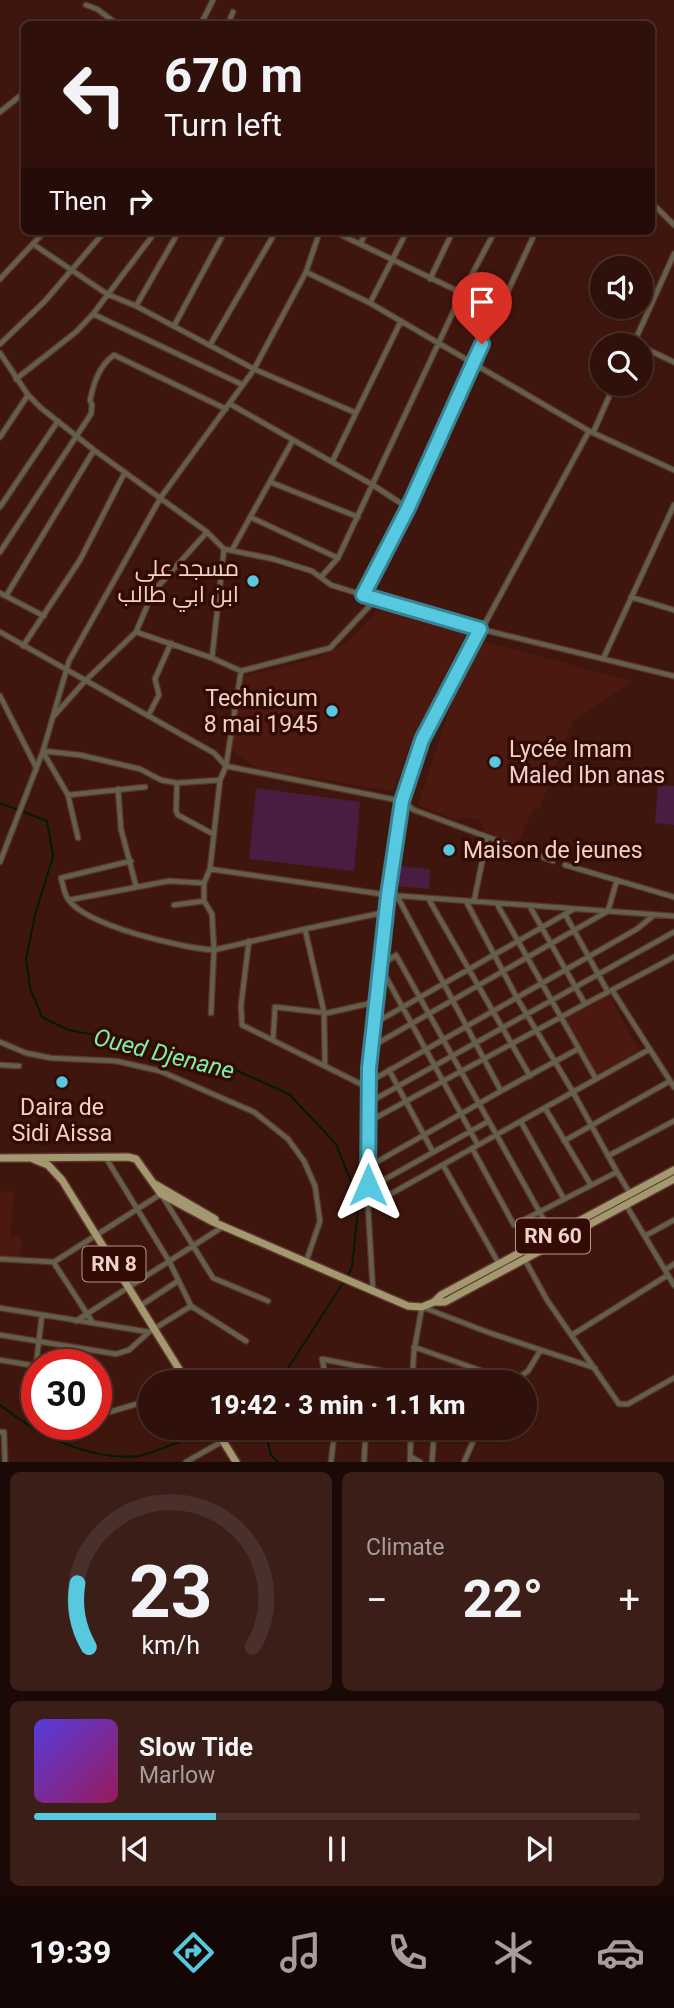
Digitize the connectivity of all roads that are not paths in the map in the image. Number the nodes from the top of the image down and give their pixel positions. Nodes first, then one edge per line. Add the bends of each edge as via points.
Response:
1 (213, 0) edge
2 (86, 5) dead end
3 (233, 12) dead end
4 (113, 21) edge
5 (202, 21) edge
6 (229, 21) edge
7 (20, 96) dead end
8 (0, 111) edge
9 (655, 206) edge
10 (674, 225) edge
11 (41, 235) edge
12 (102, 235) edge
13 (153, 235) edge
14 (177, 235) edge
15 (223, 235) edge
16 (274, 235) edge
17 (317, 235) edge
18 (341, 235) edge
19 (365, 235) edge
20 (405, 235) edge
21 (451, 235) edge
22 (493, 235) edge
23 (534, 235) edge
24 (33, 244) junction
25 (360, 244) junction
26 (674, 254) edge
27 (392, 260) junction
28 (0, 269) edge
29 (72, 271) junction
30 (306, 272) junction
31 (5, 273) junction
32 (0, 279) edge
33 (430, 279) junction
34 (462, 293) junction
35 (107, 294) junction
36 (370, 303) junction
37 (135, 306) junction
38 (93, 314) junction
39 (401, 321) junction
40 (174, 326) junction
41 (641, 333) edge
42 (439, 343) junction
43 (0, 344) edge
44 (210, 345) junction
45 (0, 353) edge
46 (653, 353) edge
47 (674, 362) edge
48 (473, 363) junction
49 (254, 369) junction
50 (16, 379) junction
51 (243, 385) junction
52 (28, 395) junction
53 (609, 396) edge
54 (228, 407) junction
55 (356, 413) junction
56 (58, 421) junction
57 (591, 432) junction
58 (76, 435) junction
59 (0, 437) edge
60 (293, 440) junction
61 (94, 450) junction
62 (332, 462) junction
63 (674, 470) edge
64 (125, 472) junction
65 (270, 482) junction
66 (373, 485) junction
67 (161, 497) junction
68 (674, 505) edge
69 (0, 507) edge
70 (408, 508) junction
71 (250, 517) junction
72 (358, 517) junction
73 (207, 532) junction
74 (224, 549) junction
75 (232, 550) junction
76 (0, 552) edge
77 (338, 558) junction
78 (321, 577) junction
79 (0, 593) edge
80 (363, 595) junction
81 (6, 596) junction
82 (631, 597) junction
83 (376, 599) junction
84 (674, 610) edge
85 (44, 616) junction
86 (480, 629) junction
87 (0, 632) edge
88 (136, 632) junction
89 (171, 643) junction
90 (23, 646) junction
91 (212, 658) junction
92 (603, 659) junction
93 (66, 670) junction
94 (242, 671) junction
95 (674, 676) edge
96 (85, 681) junction
97 (0, 696) edge
98 (148, 716) junction
99 (52, 718) junction
100 (43, 751) junction
101 (226, 766) junction
102 (36, 768) junction
103 (220, 780) junction
104 (177, 783) junction
105 (145, 787) dead end
106 (118, 789) junction
107 (68, 795) junction
108 (402, 801) junction
109 (213, 834) junction
110 (78, 838) dead end
111 (487, 838) junction
112 (131, 861) junction
113 (553, 861) dead end
114 (0, 862) edge
115 (565, 865) dead end
116 (210, 869) junction
117 (617, 880) junction
118 (204, 883) junction
119 (136, 886) junction
120 (388, 895) junction
121 (397, 895) junction
122 (674, 897) edge
123 (428, 898) junction
124 (68, 900) junction
125 (204, 901) junction
126 (466, 901) junction
127 (474, 901) junction
128 (496, 903) junction
129 (174, 905) dead end
130 (529, 905) junction
131 (575, 909) junction
132 (608, 911) junction
133 (386, 912) junction
134 (565, 914) junction
135 (654, 915) junction
136 (674, 916) edge
137 (542, 928) junction
138 (305, 929) junction
139 (575, 931) junction
140 (674, 932) edge
141 (249, 941) junction
142 (518, 942) junction
143 (551, 944) junction
144 (214, 950) junction
145 (495, 956) junction
146 (589, 956) junction
147 (527, 958) junction
148 (672, 960) edge
149 (380, 966) junction
150 (565, 969) junction
151 (470, 970) junction
152 (503, 972) junction
153 (599, 974) junction
154 (540, 983) junction
155 (444, 984) junction
156 (479, 986) junction
157 (575, 988) junction
158 (610, 991) junction
159 (421, 998) junction
160 (517, 998) junction
161 (453, 1000) junction
162 (376, 1002) junction
163 (551, 1002) junction
164 (585, 1004) junction
165 (403, 1007) junction
166 (493, 1011) junction
167 (324, 1012) junction
168 (211, 1013) dead end
169 (430, 1014) junction
170 (527, 1015) junction
171 (560, 1018) junction
172 (374, 1023) junction
173 (412, 1024) junction
174 (467, 1027) junction
175 (503, 1028) junction
176 (536, 1030) junction
177 (273, 1040) junction
178 (444, 1040) junction
179 (0, 1042) edge
180 (475, 1043) junction
181 (512, 1044) junction
182 (371, 1047) junction
183 (578, 1049) junction
184 (650, 1049) junction
185 (426, 1050) junction
186 (453, 1056) junction
187 (485, 1058) junction
188 (555, 1062) junction
189 (0, 1065) edge
190 (325, 1065) junction
191 (19, 1066) dead end
192 (435, 1067) junction
193 (389, 1070) junction
194 (461, 1071) junction
195 (530, 1076) junction
196 (596, 1079) junction
197 (670, 1081) junction
198 (443, 1082) junction
199 (369, 1085) junction
200 (399, 1087) junction
201 (674, 1087) edge
202 (501, 1091) junction
203 (573, 1092) junction
204 (407, 1101) junction
205 (369, 1103) junction
206 (480, 1104) junction
207 (545, 1108) junction
208 (460, 1115) junction
209 (489, 1121) junction
210 (674, 1121) edge
211 (368, 1122) junction
212 (521, 1122) junction
213 (592, 1125) junction
214 (470, 1131) junction
215 (425, 1135) junction
216 (496, 1135) junction
217 (564, 1141) junction
218 (475, 1147) junction
219 (433, 1152) junction
220 (608, 1156) junction
221 (29, 1157) junction
222 (105, 1157) junction
223 (0, 1158) edge
224 (443, 1165) junction
225 (368, 1167) junction
226 (674, 1170) edge
227 (617, 1172) junction
228 (674, 1179) edge
229 (152, 1182) junction
230 (368, 1185) junction
231 (591, 1185) junction
232 (161, 1194) junction
233 (631, 1195) junction
234 (564, 1199) junction
235 (626, 1205) junction
236 (368, 1207) junction
237 (137, 1208) junction
238 (540, 1212) junction
239 (674, 1220) edge
240 (223, 1224) junction
241 (96, 1235) junction
242 (553, 1236) junction
243 (645, 1236) junction
244 (192, 1245) junction
245 (0, 1259) edge
246 (525, 1259) junction
247 (169, 1261) junction
248 (54, 1262) junction
249 (306, 1262) junction
250 (499, 1264) junction
251 (674, 1264) edge
252 (667, 1273) junction
253 (178, 1281) junction
254 (674, 1285) edge
255 (127, 1287) junction
256 (373, 1292) junction
257 (268, 1301) dead end
258 (434, 1302) junction
259 (191, 1306) junction
260 (139, 1307) junction
261 (422, 1307) junction
262 (0, 1308) edge
263 (87, 1313) junction
264 (42, 1315) junction
265 (76, 1321) junction
266 (94, 1323) junction
267 (152, 1331) junction
268 (0, 1335) edge
269 (572, 1335) junction
270 (39, 1340) junction
271 (246, 1341) dead end
272 (414, 1347) junction
273 (38, 1349) edge
274 (540, 1351) junction
275 (0, 1360) edge
276 (21, 1366) edge
277 (595, 1368) junction
278 (370, 1369) joint
279 (179, 1370) edge
280 (324, 1370) edge
281 (374, 1370) edge
282 (413, 1370) edge
283 (479, 1370) edge
284 (529, 1370) edge
285 (674, 1378) edge
286 (138, 1404) edge
287 (112, 1411) edge
288 (0, 1432) edge
289 (220, 1440) edge
290 (223, 1440) edge
291 (334, 1440) edge
292 (365, 1440) edge
293 (411, 1440) edge
294 (434, 1440) edge
295 (474, 1440) edge
296 (410, 1459) edge
297 (5, 1462) edge
298 (186, 1462) edge
299 (236, 1462) edge
300 (331, 1462) edge
301 (364, 1462) edge
302 (421, 1462) edge
303 (432, 1462) edge
304 (464, 1462) edge

1 - 5 street
2 - 4 street
3 - 6 street
7 - 8 street
9 - 10 street
11 - 24 street
12 - 29 street
13 - 35 street
14 - 37 street
15 - 40 street
16 - 44 street
17 - 30 street
18 - 25 street
19 - 25 street
20 - 27 street
21 - 33 street
22 - 34 street
23 - 48 street
24 - 29 street
24 - 31 street
25 - 27 street
26 - 41 street
27 - 33 street
27 - 36 street
28 - 31 street
29 - 35 street
29 - 43 street
30 - 36 street
30 - 49 street
31 - 32 street
33 - 34 street
34 - 42 street
35 - 37 street
35 - 38 street
36 - 39 street
37 - 40 street
38 - 50 street
38 - 51 street
39 - 42 street
39 - 55 street
40 - 44 street
42 - 48 street
42 - 66 street
44 - 49 street
45 - 50 street
46 - 47 street
48 - 57 street
48 - 70 street
49 - 51 street
49 - 55 street
50 - 52 street
51 - 54 street
52 - 56 street
52 - 59 street
53 - 57 street
54 - 58 street via 114,355 100,368 91,414
54 - 60 street
54 - 67 street
55 - 62 street
56 - 58 street
56 - 69 street
57 - 63 street
57 - 86 street
58 - 61 street
58 - 76 street
60 - 62 street
60 - 65 street
61 - 64 street
61 - 81 street
62 - 66 street
64 - 67 street
64 - 85 street via 80,560
65 - 71 street
65 - 72 street
66 - 70 street
66 - 72 street
67 - 73 street
67 - 93 street
68 - 82 street
70 - 80 street
71 - 75 street
71 - 77 street
72 - 77 street
73 - 74 street
73 - 88 street via 153,592
74 - 75 street
74 - 91 street
75 - 78 street via 274,559
77 - 78 street
78 - 80 street
79 - 81 street
80 - 83 street
81 - 85 street
82 - 84 street
82 - 92 street
83 - 86 street
83 - 94 street via 330,649
85 - 90 street
86 - 92 street
86 - 108 street via 422,740
87 - 90 street
88 - 89 street
88 - 96 street
89 - 91 street
89 - 98 street via 155,679 159,695
90 - 93 street
91 - 94 street
92 - 95 street
93 - 96 street
93 - 99 street
94 - 101 street
96 - 98 street
96 - 99 street
97 - 102 street
98 - 101 street via 214,752
99 - 100 street
100 - 102 street
100 - 104 street via 139,769
100 - 107 street
101 - 103 street
101 - 108 street
102 - 114 street
103 - 104 street
103 - 109 street
104 - 109 street via 178,815
105 - 106 street
106 - 107 street
106 - 112 street via 121,829
107 - 110 street
108 - 111 street
108 - 120 street
109 - 116 street
111 - 113 street
111 - 127 street
112 - 119 street
112 - 124 street via 61,878
115 - 117 street
116 - 118 street
116 - 120 street
117 - 122 street
117 - 132 street
118 - 119 street via 169,881
118 - 125 street
119 - 124 street
120 - 121 street
120 - 133 street
121 - 123 street
121 - 155 street
123 - 126 street
123 - 151 street
124 - 144 street via 101,920 143,936
125 - 129 street
125 - 144 street via 212,914
126 - 127 street
126 - 145 street
127 - 128 street
128 - 130 street
128 - 142 street
130 - 131 street
130 - 137 street
131 - 132 street
131 - 134 street
132 - 135 street
132 - 139 street
133 - 138 street
133 - 149 street
134 - 137 street
134 - 139 street
135 - 136 street
135 - 146 street
137 - 142 street
137 - 143 street
138 - 141 street
138 - 167 street
139 - 143 street
139 - 146 street
140 - 153 street
141 - 144 street
141 - 177 street via 242,1025
142 - 145 street
142 - 147 street
143 - 147 street
143 - 150 street
144 - 168 street
145 - 151 street
145 - 152 street
146 - 150 street
146 - 153 street
147 - 152 street
147 - 154 street
148 - 158 street
149 - 159 street via 396,955
149 - 162 street
149 - 165 street
150 - 154 street
150 - 157 street
151 - 155 street
151 - 156 street
152 - 156 street
152 - 160 street
153 - 157 street
153 - 158 street
154 - 160 street
154 - 163 street
155 - 159 street
155 - 161 street
156 - 161 street
156 - 166 street
157 - 163 street
157 - 164 street
158 - 164 street
158 - 184 street
159 - 165 street
159 - 169 street
160 - 166 street
160 - 170 street
161 - 169 street
161 - 174 street
162 - 167 street
162 - 172 street
163 - 170 street
163 - 171 street
164 - 171 street
165 - 172 street
165 - 173 street
166 - 174 street
166 - 175 street
167 - 177 street via 275,1007
167 - 190 street
169 - 173 street
169 - 178 street
170 - 175 street
170 - 176 street
171 - 176 street
171 - 183 street
172 - 182 street
173 - 182 street
173 - 185 street
174 - 178 street
174 - 180 street
175 - 180 street
175 - 181 street
176 - 181 street
176 - 188 street
177 - 190 street
178 - 185 street
178 - 186 street
179 - 249 street via 51,1058 116,1061 160,1070 254,1112 288,1139 315,1186 320,1221
180 - 186 street
180 - 187 street
181 - 187 street
181 - 195 street
182 - 199 street
183 - 188 street
183 - 196 street
184 - 196 street
184 - 197 street
185 - 192 street
185 - 193 street
186 - 192 street
186 - 194 street
187 - 194 street
187 - 202 street
188 - 195 street
188 - 203 street
189 - 191 street
190 - 199 street
192 - 198 street
192 - 200 street
193 - 199 street
193 - 200 street
194 - 198 street
194 - 206 street
195 - 202 street
196 - 203 street
197 - 201 street
197 - 213 street
198 - 204 street
198 - 208 street
199 - 205 street
200 - 204 street
200 - 205 street
202 - 206 street
203 - 207 street
203 - 213 street
204 - 211 street
204 - 215 street
205 - 211 street
206 - 208 street
206 - 209 street
207 - 212 street
207 - 217 street
208 - 214 street
208 - 215 street
209 - 214 street
209 - 216 street
210 - 220 street
211 - 225 street
212 - 216 street
212 - 234 street
213 - 217 street
213 - 220 street
214 - 218 street
214 - 219 street
215 - 219 street
215 - 225 street
216 - 218 street
216 - 238 street
217 - 231 street
218 - 224 street
218 - 238 street via 514,1225
219 - 230 street
220 - 227 street
221 - 222 main road
221 - 223 main road
221 - 241 main road, RN 8 via 55,1171
222 - 229 main road via 136,1159
222 - 237 street
224 - 236 street
224 - 250 street
225 - 230 street
226 - 233 main road, RN 60
227 - 231 street
227 - 233 street
228 - 235 main road, RN 60
229 - 232 main road
229 - 240 main road
230 - 236 street
231 - 234 street
232 - 237 street
232 - 240 main road
232 - 244 street
233 - 242 main road, RN 60
234 - 238 street
235 - 243 street
235 - 246 main road, RN 60
236 - 256 street
237 - 241 street
237 - 247 street
238 - 242 street
239 - 243 street
240 - 244 street
240 - 249 main road
241 - 248 street
241 - 255 main road, RN 8
242 - 250 main road, RN 60
243 - 252 street
244 - 247 street
244 - 257 street via 213,1278
245 - 248 street
246 - 258 main road, RN 60 via 445,1301
246 - 269 street
247 - 253 street
247 - 255 street
248 - 263 street
249 - 256 main road
250 - 258 main road, RN 60
251 - 252 street
252 - 254 street
252 - 269 street
253 - 259 street
253 - 260 street
255 - 260 main road, RN 8
255 - 263 street
256 - 261 main road
258 - 261 main road, RN 60
259 - 267 street
259 - 271 street
260 - 267 main road, RN 8
261 - 272 street
261 - 274 street
262 - 264 street
263 - 265 street
263 - 266 street
264 - 265 street
264 - 270 street
265 - 266 street
266 - 267 street
267 - 270 street via 129,1350 116,1354
267 - 279 main road, RN 8
268 - 270 street
269 - 277 street
270 - 273 street
272 - 282 street
272 - 283 street
274 - 277 street
274 - 284 street
275 - 276 street
277 - 285 street via 619,1404 628,1404
278 - 280 street via 322,1359
278 - 281 street
286 - 287 street
288 - 297 street via 4,1432
289 - 298 street
290 - 299 main road
291 - 300 street
292 - 301 street
293 - 296 street
294 - 303 street
295 - 304 street
296 - 302 street

